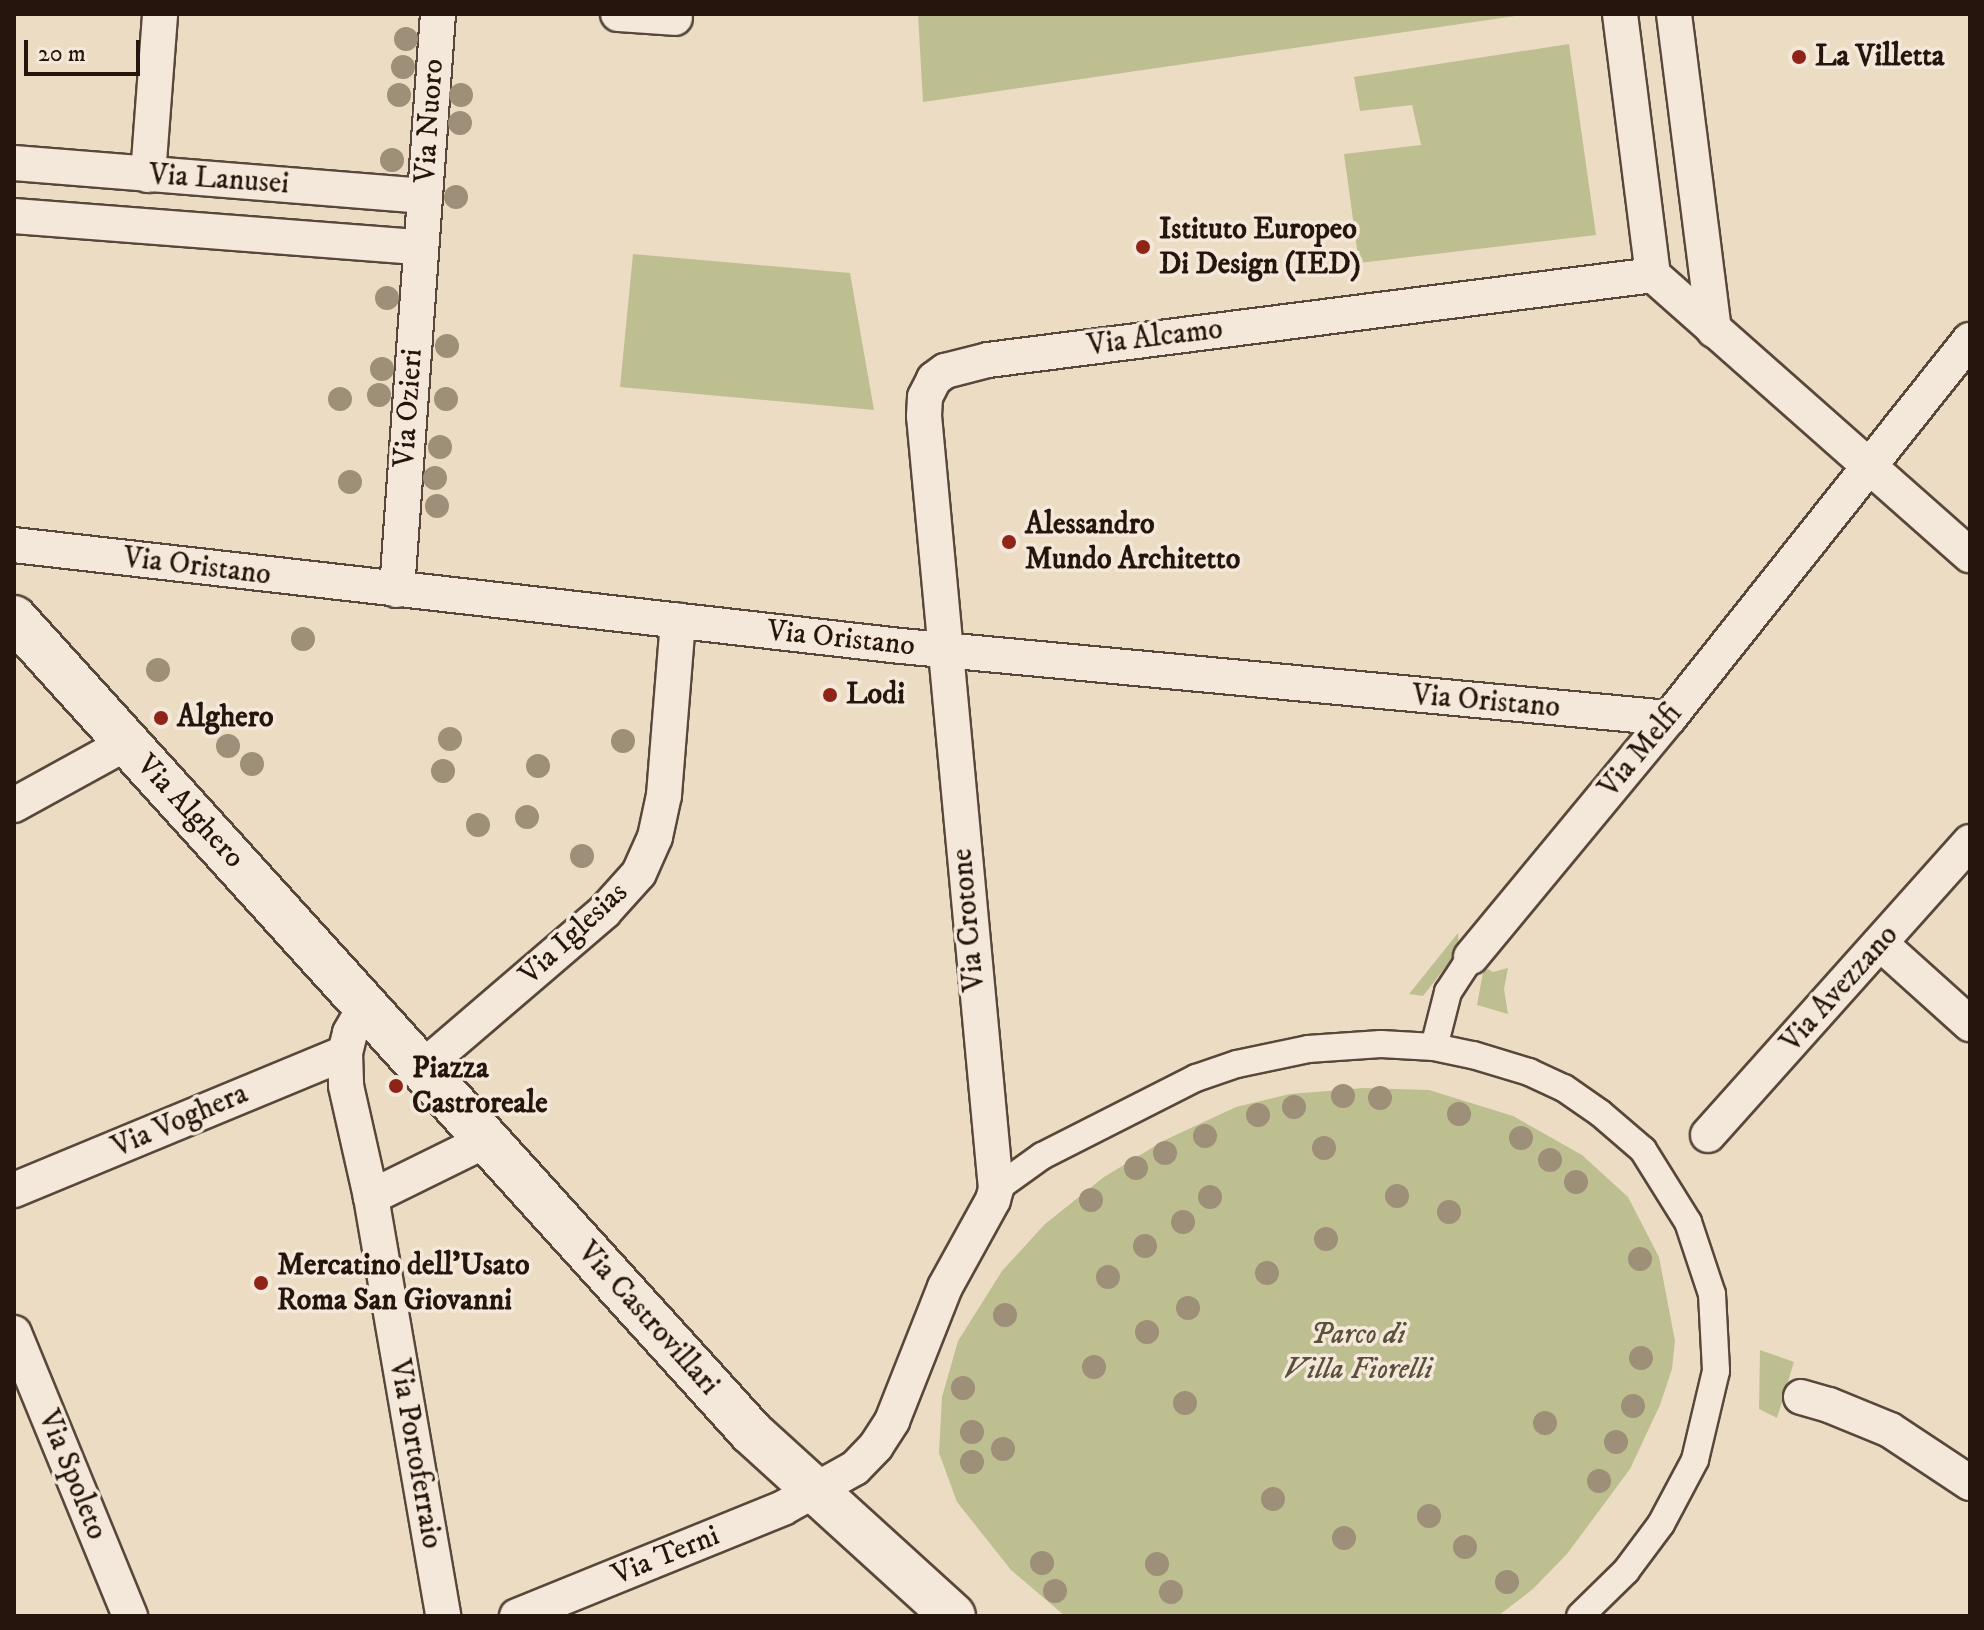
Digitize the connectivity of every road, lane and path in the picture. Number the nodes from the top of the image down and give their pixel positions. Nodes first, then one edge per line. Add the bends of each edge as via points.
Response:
1 (160, 14) edge
2 (438, 14) edge
3 (618, 14) edge
4 (1620, 14) edge
5 (1674, 14) edge
6 (675, 18) dead end
7 (14, 163) edge
8 (148, 175) junction
9 (14, 216) edge
10 (422, 224) junction
11 (1653, 275) junction
12 (1714, 330) junction
13 (1970, 340) edge
14 (1871, 467) junction
15 (14, 545) edge
16 (1970, 555) edge
17 (397, 590) junction
18 (14, 618) edge
19 (678, 621) junction
20 (946, 650) junction
21 (1669, 718) junction
22 (127, 743) junction
23 (14, 805) edge
24 (1970, 842) edge
25 (1881, 944) junction
26 (1471, 957) joint
27 (366, 1005) junction
28 (1970, 1024) edge
29 (1434, 1047) junction
30 (345, 1053) junction
31 (422, 1068) junction
32 (1708, 1135) dead end
33 (487, 1140) junction
34 (996, 1189) junction
35 (14, 1190) edge
36 (371, 1197) junction
37 (14, 1333) edge
38 (1801, 1397) dead end
39 (1970, 1483) edge
40 (815, 1493) junction
41 (130, 1616) edge
42 (443, 1616) edge
43 (517, 1616) edge
44 (953, 1616) edge
45 (1580, 1616) edge

1 - 8 street
2 - 10 street, Via Nuoro
3 - 6 street
4 - 11 street
5 - 12 street
7 - 8 street, Via Lanusei
8 - 10 street, Via Lanusei
9 - 10 street, Via Lanusei
10 - 17 street, Via Ozieri
11 - 12 street
11 - 20 street, Via Alcamo via 988,360 945,371 930,385 924,416
12 - 14 street
13 - 14 street, Via Melfi
14 - 16 street
14 - 21 street, Via Melfi
15 - 17 street, Via Oristano
17 - 19 street, Via Oristano
18 - 22 main road, Via Alghero
19 - 20 street, Via Oristano
19 - 31 street, Via Iglesias via 664,795 655,837 639,873 604,912
20 - 21 street, Via Oristano
20 - 34 street, Via Crotone
21 - 26 street, Via Melfi
22 - 23 street
22 - 27 main road, Via Alghero
24 - 25 street, Via Avezzano
25 - 28 street
25 - 32 street, Via Avezzano
26 - 29 street, Via Melfi via 1448,992
27 - 30 street
27 - 31 main road
29 - 34 street via 1345,1045 1237,1064 1119,1114 1042,1156
29 - 45 street via 1529,1072 1564,1088 1643,1150 1688,1222 1712,1294 1716,1371 1695,1460 1661,1524 1626,1571
30 - 35 street, Via Voghera
30 - 36 street via 349,1109
31 - 33 main road
33 - 36 street
33 - 40 main road, Via Castrovillari via 751,1432
34 - 40 street, Via Terni via 941,1296 892,1421 866,1458
36 - 42 street, Via Portoferraio
37 - 41 street, Via Spoleto
38 - 39 street via 1890,1430
40 - 43 street, Via Terni
40 - 44 main road, Via Castrovillari

